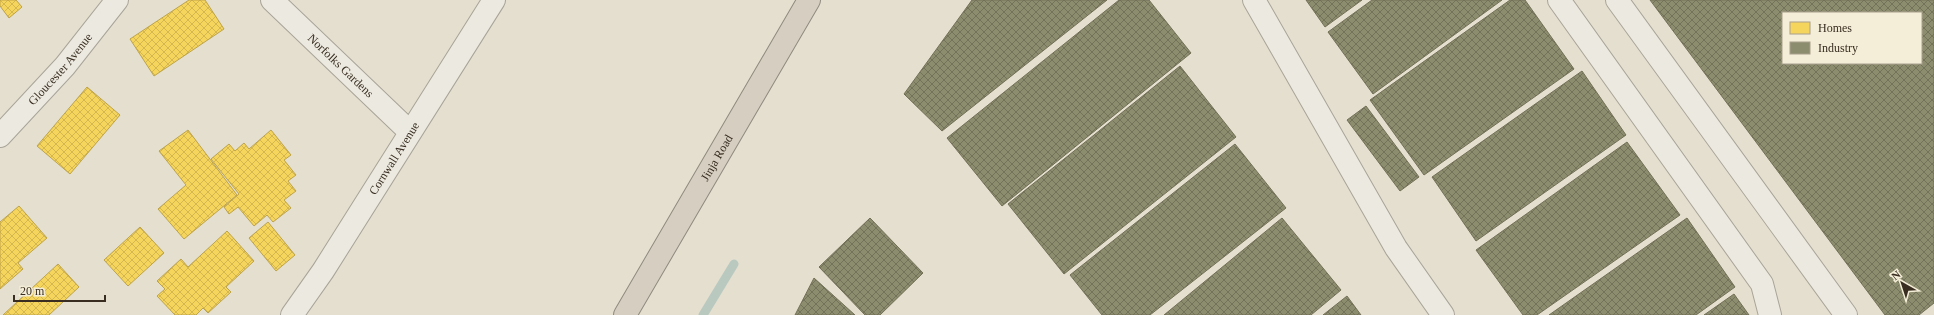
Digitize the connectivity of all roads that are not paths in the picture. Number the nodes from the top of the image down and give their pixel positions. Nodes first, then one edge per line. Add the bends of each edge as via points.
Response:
1 (116, 0) edge
2 (272, 0) edge
3 (494, 0) edge
4 (809, 0) edge
5 (1254, 0) edge
6 (1559, 0) edge
7 (1617, 0) edge
8 (410, 132) junction
9 (0, 136) edge
10 (292, 315) edge
11 (625, 315) edge
12 (1443, 315) edge
13 (1770, 315) edge
14 (1846, 315) edge

1 - 9 street, Gloucester Avenue via 65,66
2 - 8 street, Norfolks Gardens
3 - 8 street, Cornwall Avenue
4 - 11 highway, Jinja Road
5 - 12 street via 1396,248
6 - 13 street via 1762,284
7 - 14 street
8 - 10 street, Cornwall Avenue via 324,271

